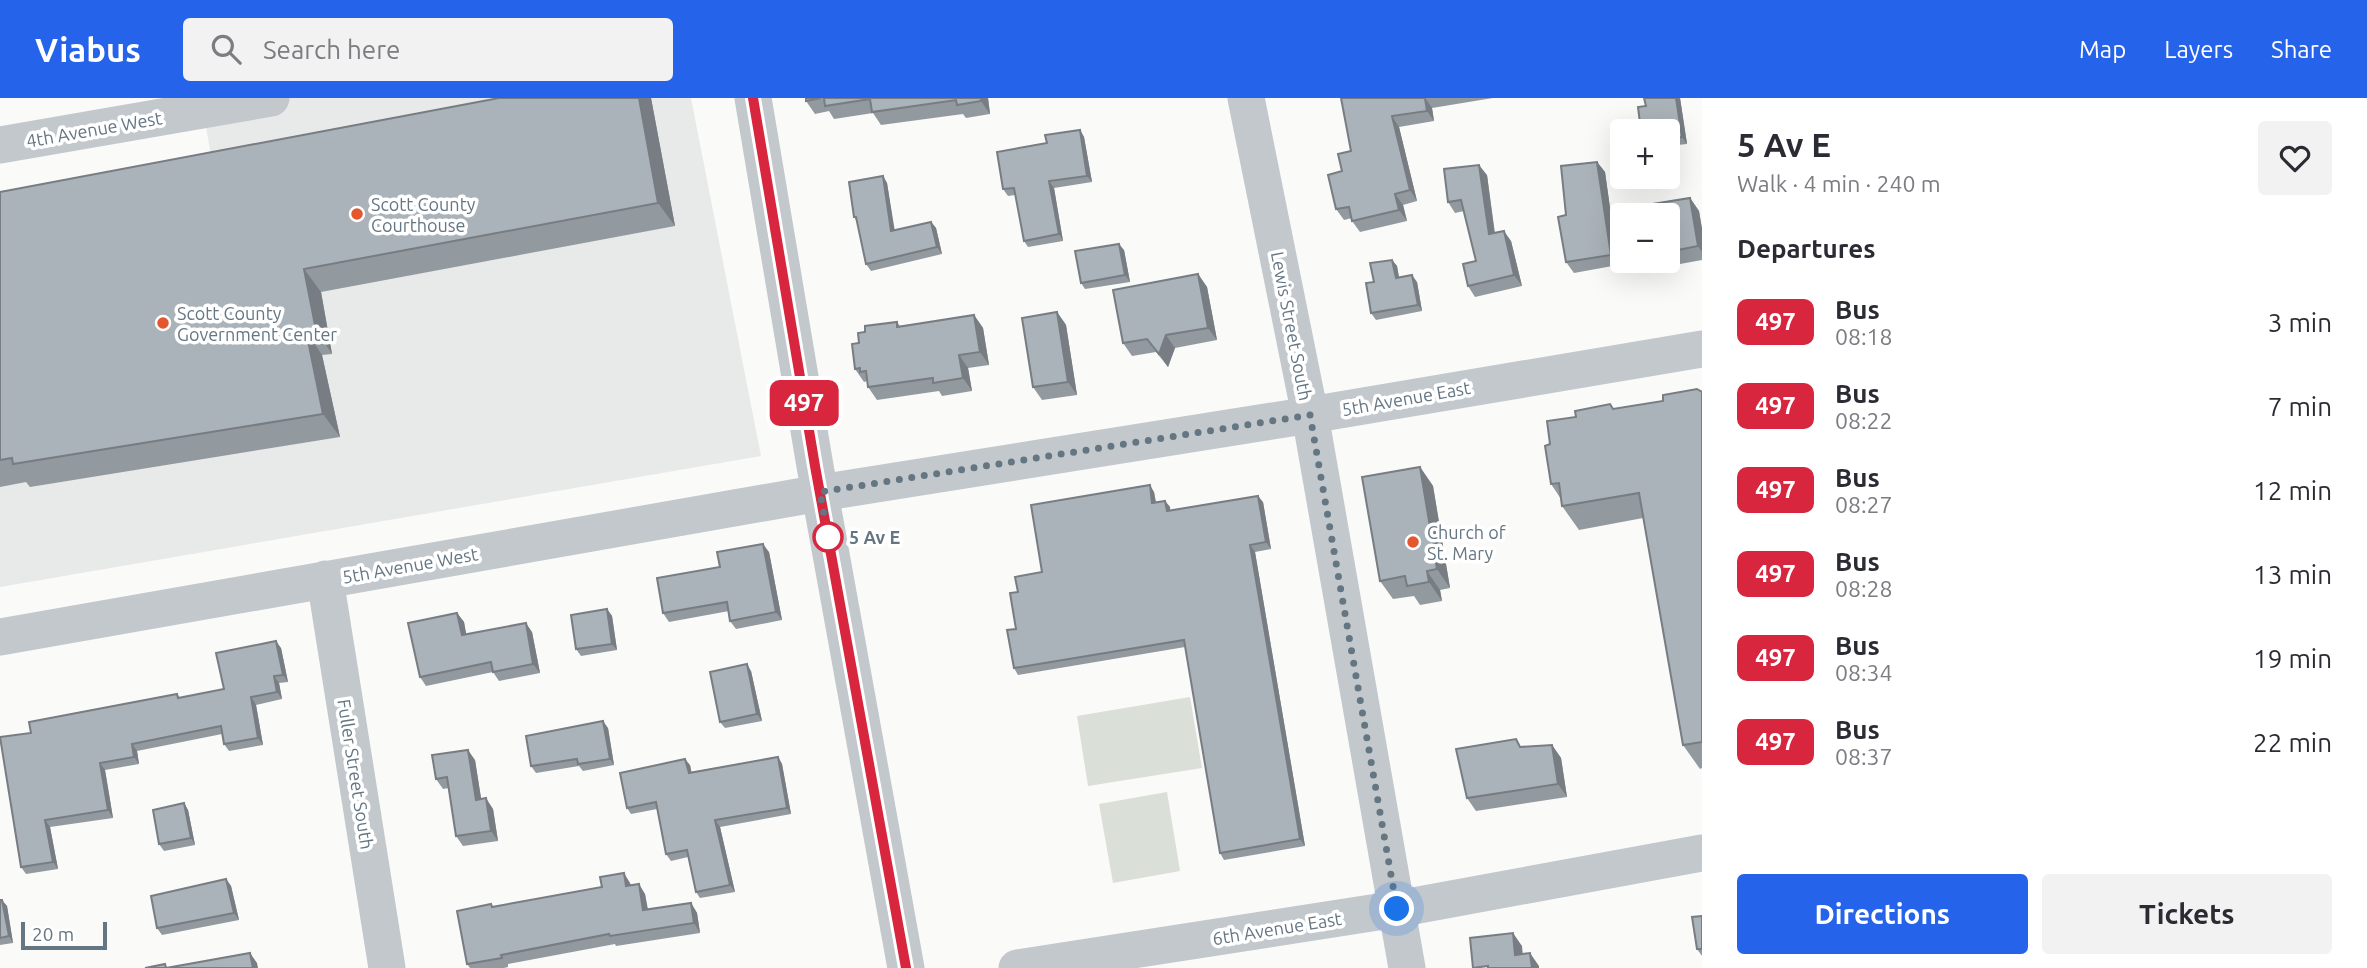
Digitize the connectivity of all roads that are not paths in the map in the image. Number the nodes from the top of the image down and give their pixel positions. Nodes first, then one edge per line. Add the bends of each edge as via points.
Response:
1 (752, 98) edge
2 (1246, 98) edge
3 (255, 99) edge
4 (0, 145) edge
5 (1702, 348) edge
6 (1310, 415) junction
7 (820, 492) junction
8 (325, 579) junction
9 (0, 637) edge
10 (1702, 853) edge
11 (1397, 909) junction
12 (387, 968) edge
13 (906, 968) edge
14 (1017, 968) edge
15 (1407, 968) edge

1 - 7 street
2 - 6 street, Lewis Street South
3 - 4 street, 4th Avenue West
5 - 6 street, 5th Avenue East
6 - 7 street, 5th Avenue East
6 - 11 street, Lewis Street South
7 - 8 street, 5th Avenue West
7 - 13 street
8 - 9 street, 5th Avenue West
8 - 12 street, Fuller Street South
10 - 11 street, 6th Avenue East
11 - 14 street, 6th Avenue East
11 - 15 street, Lewis Street South

